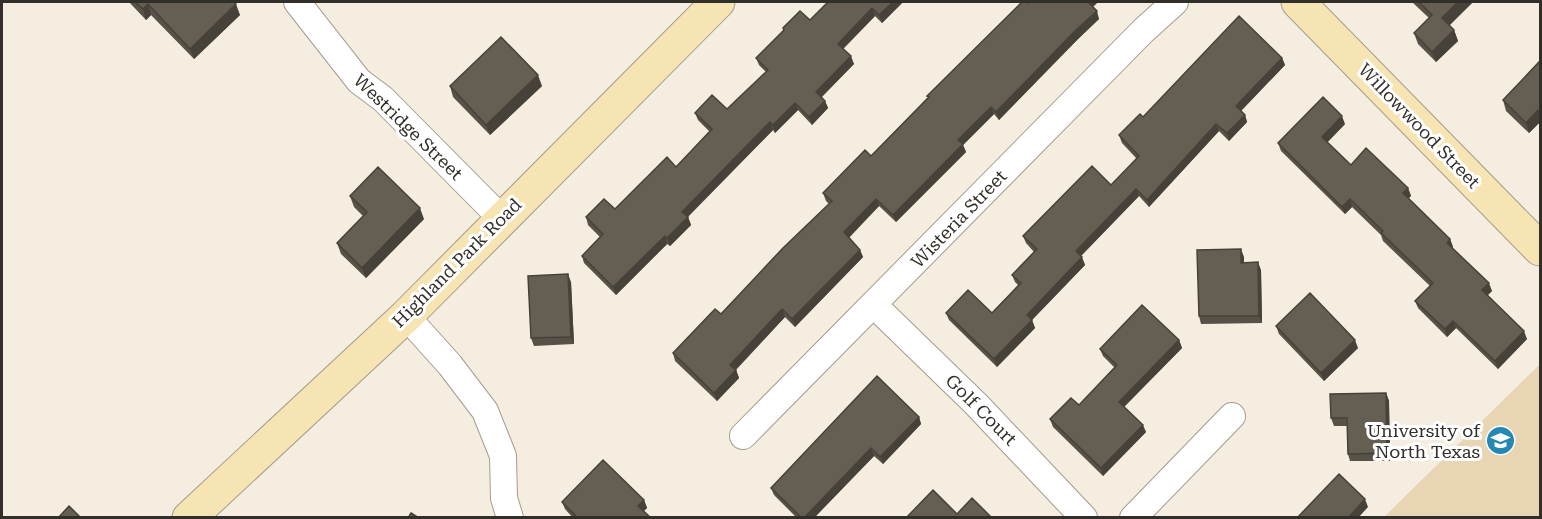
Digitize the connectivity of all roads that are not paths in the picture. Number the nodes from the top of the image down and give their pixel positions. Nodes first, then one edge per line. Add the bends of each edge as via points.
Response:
1 (297, 2) edge
2 (718, 2) edge
3 (1175, 2) edge
4 (1298, 2) edge
5 (501, 219) junction
6 (1540, 249) edge
7 (874, 305) junction
8 (406, 316) junction
9 (1232, 416) dead end
10 (743, 436) dead end
11 (189, 518) edge
12 (510, 518) edge
13 (1084, 518) edge
14 (1133, 518) edge

1 - 5 street, Westridge Street via 359,81 383,99
2 - 5 street, Highland Park Road
3 - 7 street, Wisteria Street
4 - 6 street, Willowwood Street
5 - 8 street, Highland Park Road
7 - 10 street, Wisteria Street
7 - 13 street, Golf Court via 976,404
8 - 11 street, Highland Park Road
8 - 12 street via 485,411 503,456 504,498
9 - 14 street

